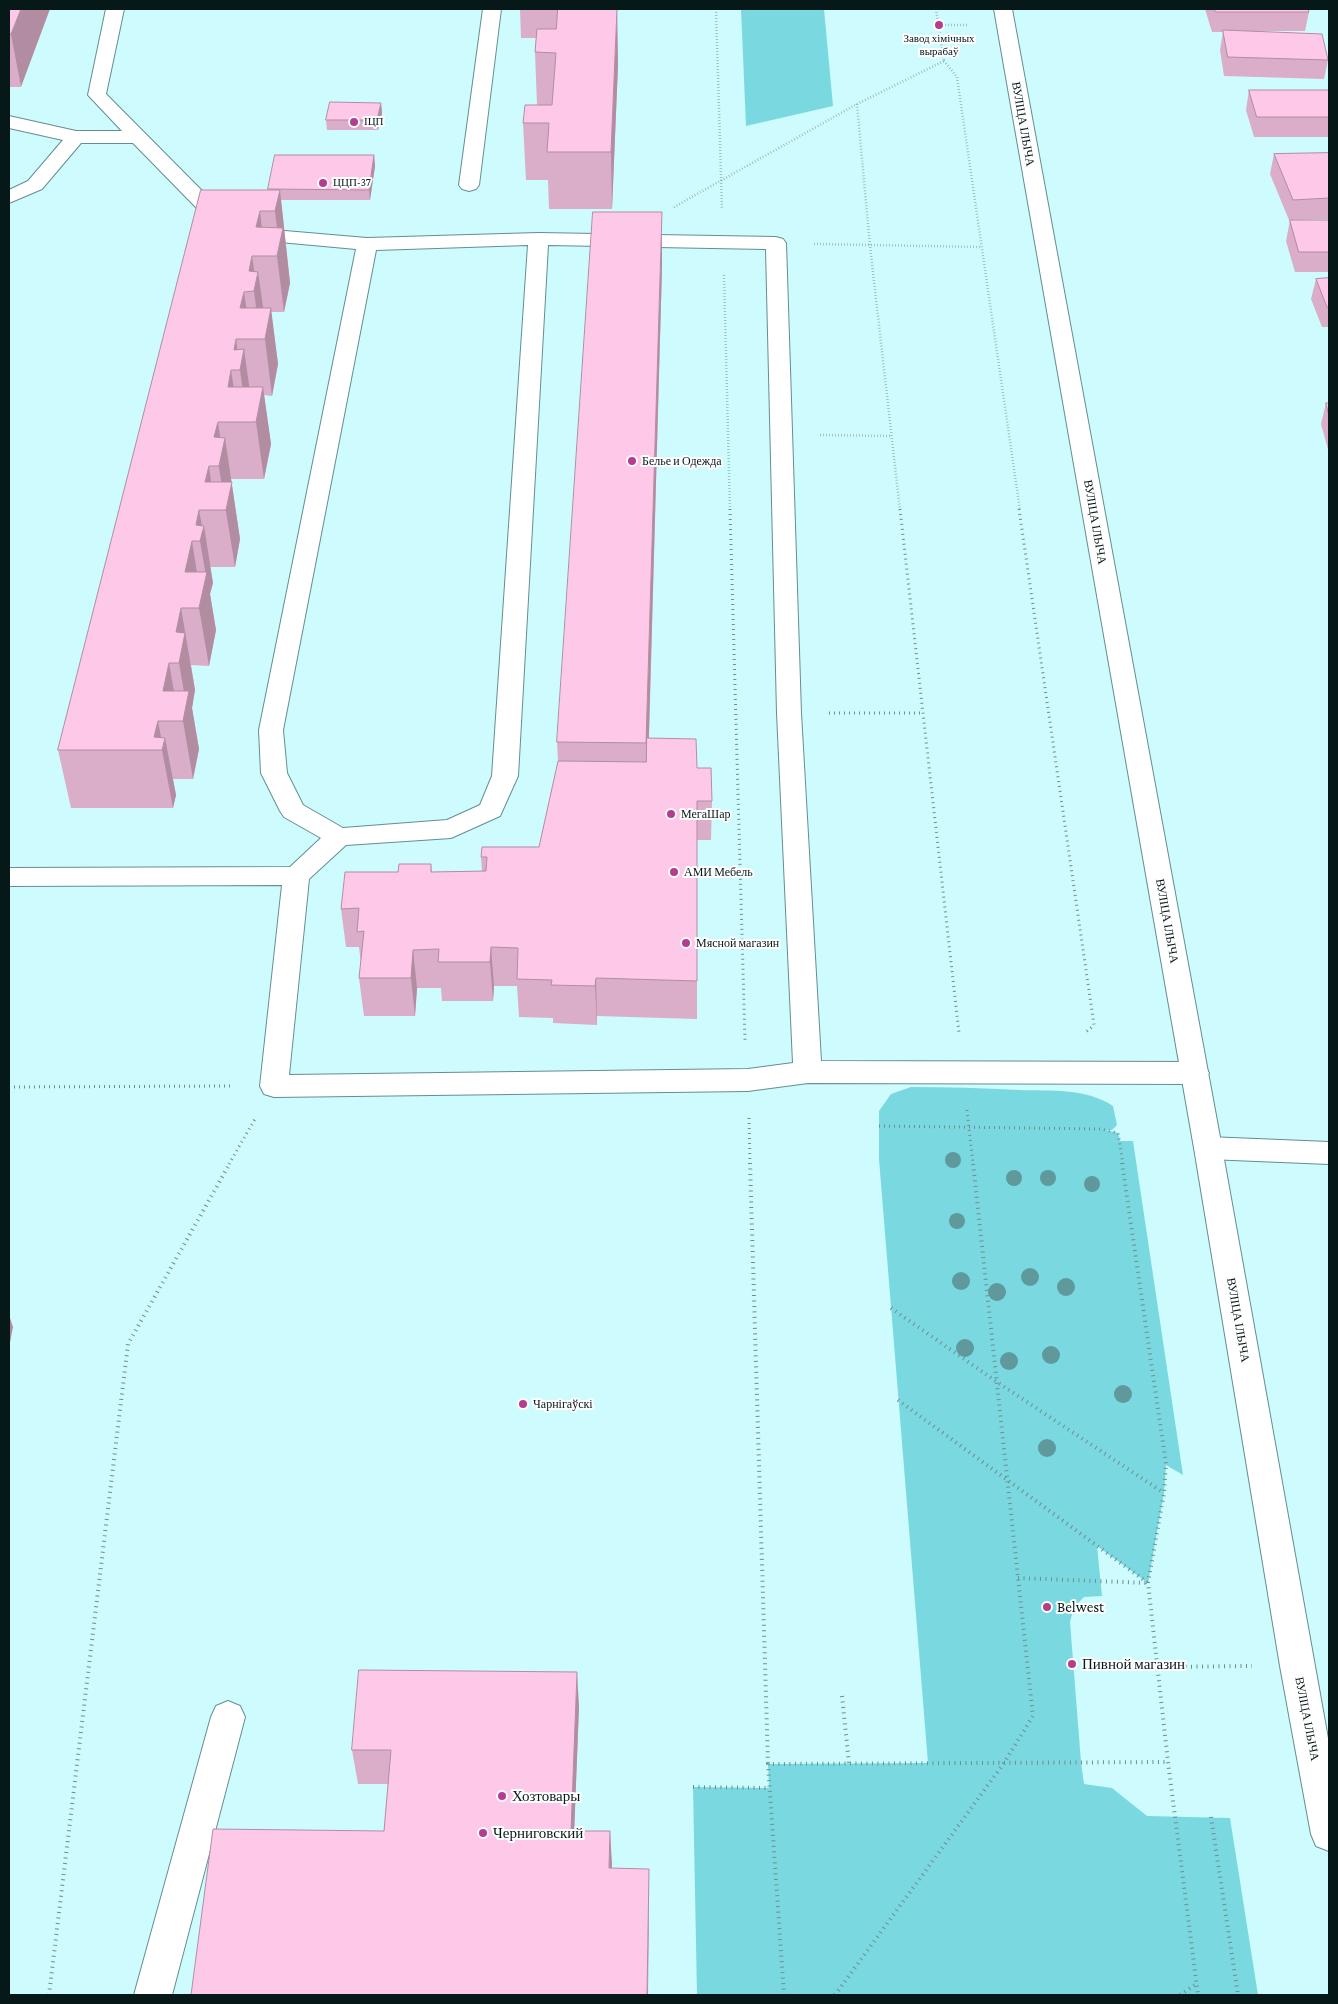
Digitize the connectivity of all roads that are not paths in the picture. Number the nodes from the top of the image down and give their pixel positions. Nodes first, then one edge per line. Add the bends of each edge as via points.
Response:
1 (115, 9) edge
2 (492, 9) edge
3 (1002, 9) edge
4 (9, 122) edge
5 (76, 137) junction
6 (138, 137) junction
7 (468, 185) dead end
8 (9, 196) edge
9 (538, 238) junction
10 (367, 244) junction
11 (339, 837) junction
12 (296, 876) junction
13 (9, 877) edge
14 (808, 1072) junction
15 (1195, 1073) junction
16 (1208, 1148) junction
17 (1329, 1153) edge
18 (228, 1717) dead end
19 (1329, 1834) edge
20 (153, 1995) edge

1 - 6 main road via 97,95
2 - 7 main road
3 - 15 main road, ВУЛІЦА ІЛЬІЧА
4 - 5 main road
5 - 6 main road
5 - 8 main road via 36,185
6 - 10 main road via 232,233
9 - 10 main road
9 - 11 main road via 505,776 490,810 451,830
9 - 14 main road via 776,243 789,713
10 - 11 main road via 271,730 274,773 292,811
11 - 12 main road
12 - 13 main road
12 - 14 main road via 274,1086 748,1080
14 - 15 main road
15 - 16 main road, ВУЛІЦА ІЛЬІЧА
16 - 17 main road
16 - 19 main road, ВУЛІЦА ІЛЬІЧА
18 - 20 main road

